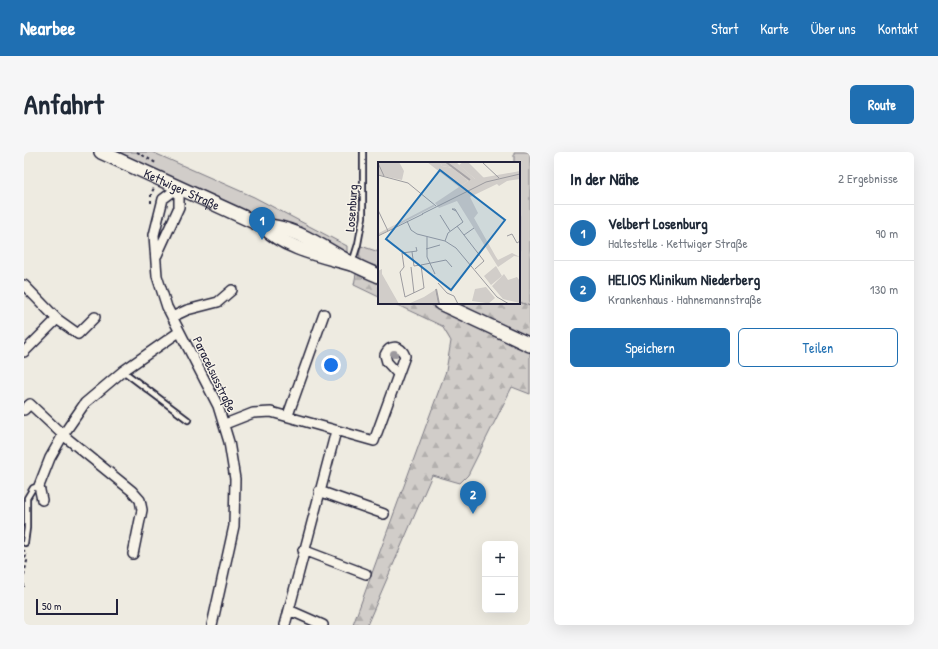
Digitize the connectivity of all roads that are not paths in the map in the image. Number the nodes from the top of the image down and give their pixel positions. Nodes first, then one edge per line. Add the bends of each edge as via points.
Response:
1 (102, 152) edge
2 (363, 152) edge
3 (179, 187) junction
4 (156, 256) junction
5 (351, 264) junction
6 (378, 276) edge
7 (24, 285) edge
8 (232, 290) dead end
9 (442, 304) edge
10 (324, 314) dead end
11 (94, 317) dead end
12 (172, 317) junction
13 (57, 319) junction
14 (179, 332) junction
15 (530, 345) edge
16 (24, 352) edge
17 (123, 371) junction
18 (398, 374) dead end
19 (26, 404) edge
20 (288, 415) junction
21 (188, 420) dead end
22 (225, 424) junction
23 (336, 431) junction
24 (63, 435) junction
25 (39, 486) junction
26 (319, 490) junction
27 (42, 500) dead end
28 (384, 514) dead end
29 (25, 543) road end
30 (303, 550) junction
31 (133, 554) dead end
32 (366, 574) dead end
33 (289, 610) junction
34 (212, 625) edge
35 (285, 625) edge
36 (323, 625) edge

1 - 3 main road, Kettwiger Straße
2 - 5 lane, Losenburg via 364,217
3 - 4 street via 179,207
3 - 4 street, Paracelsusstraße via 163,199 154,235
3 - 5 main road, Kettwiger Straße via 263,226 271,235 314,254
4 - 12 street, Paracelsusstraße via 163,298
5 - 6 main road, Kettwiger Straße
7 - 13 street
8 - 12 street via 218,302 187,310
9 - 15 main road
10 - 20 street
11 - 13 street via 78,334
12 - 14 street, Paracelsusstraße
13 - 16 street
14 - 17 street
14 - 22 street, Paracelsusstraße via 210,386
17 - 21 lane
17 - 24 street via 85,403
18 - 23 street via 374,441
19 - 24 street
20 - 22 street via 254,413
20 - 23 street
22 - 34 street, Paracelsusstraße via 233,460 234,526
23 - 26 street
24 - 25 street
24 - 31 street via 140,500 142,510
25 - 27 street
25 - 29 lane via 33,488 27,498
26 - 28 street
26 - 30 street
30 - 32 street
30 - 33 street
33 - 35 street
33 - 36 street

